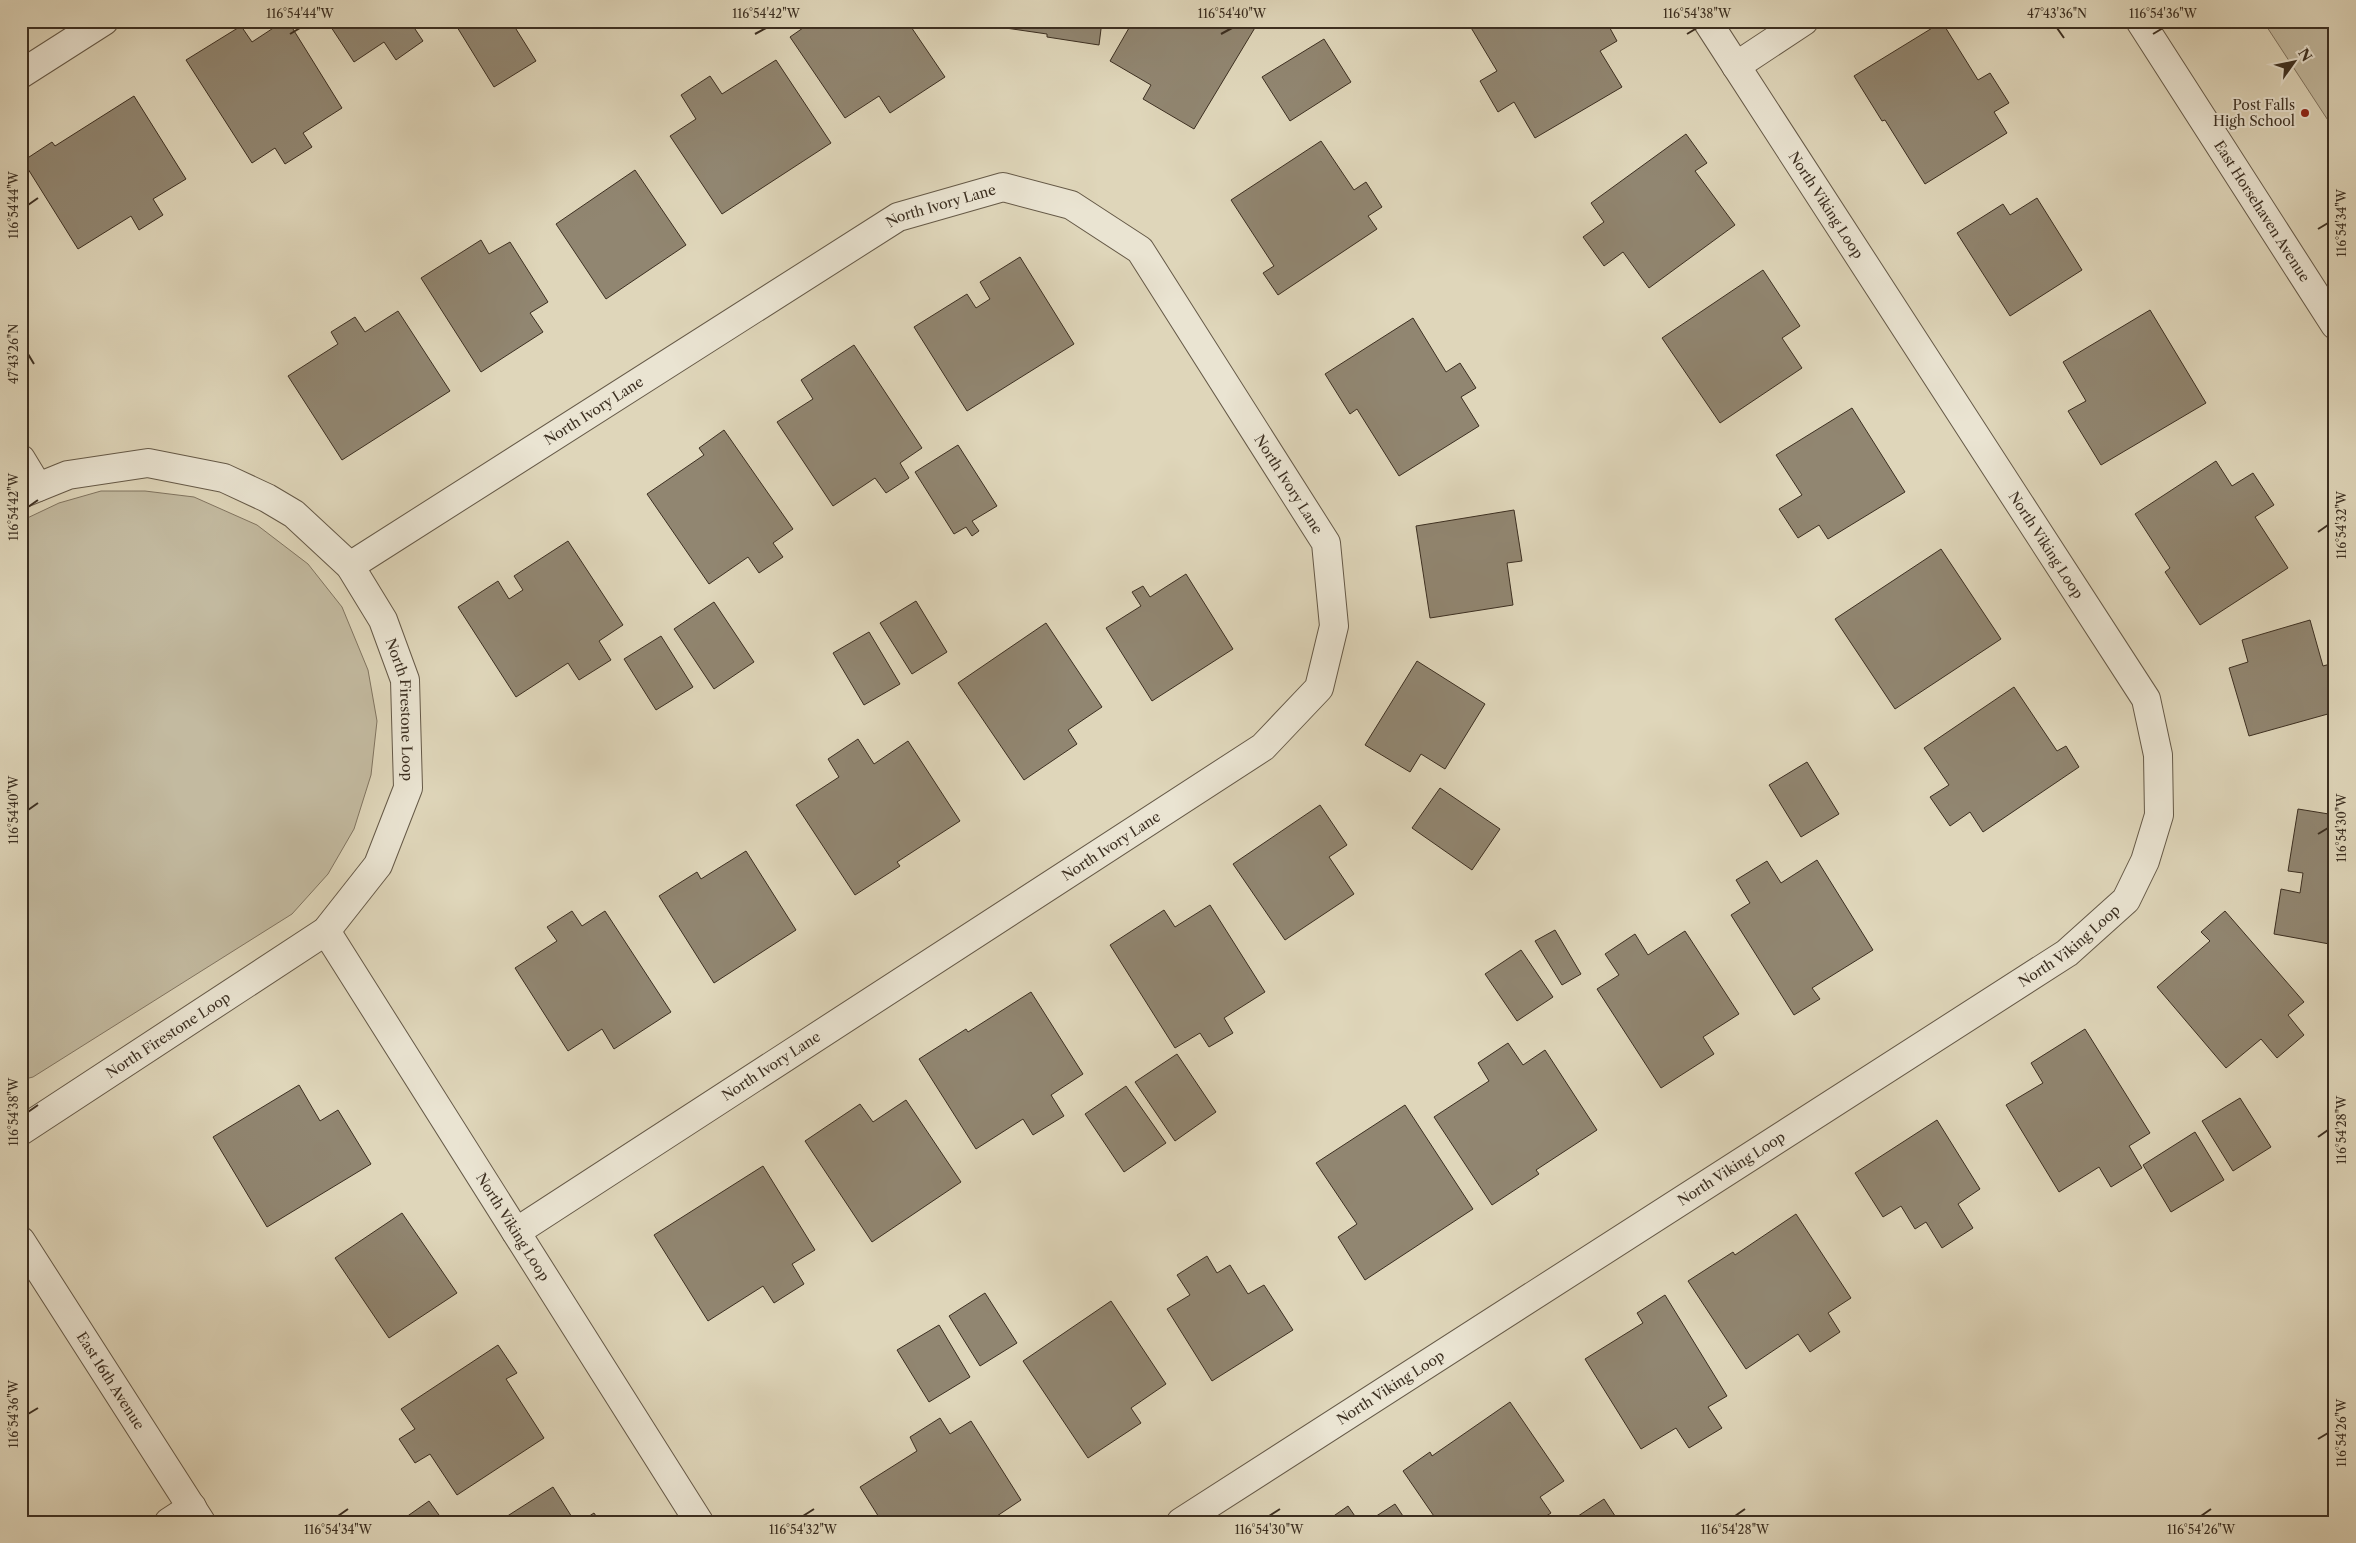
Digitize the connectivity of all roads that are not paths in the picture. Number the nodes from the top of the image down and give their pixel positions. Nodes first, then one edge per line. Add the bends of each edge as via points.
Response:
1 (104, 21) edge
2 (1707, 21) edge
3 (1804, 21) edge
4 (2140, 21) edge
5 (1736, 66) junction
6 (21, 74) edge
7 (2335, 326) edge
8 (21, 459) edge
9 (30, 491) edge
10 (350, 566) junction
11 (326, 932) junction
12 (21, 1131) edge
13 (516, 1232) junction
14 (21, 1241) edge
15 (196, 1514) edge
16 (169, 1522) edge
17 (699, 1522) edge
18 (1181, 1522) edge

1 - 6 street
2 - 5 street, North Viking Loop
3 - 5 street
4 - 7 street, East Horsehaven Avenue
5 - 18 street, North Viking Loop via 2146,699 2158,755 2159,815 2145,860 2126,900 2067,953
8 - 9 street
9 - 10 street, North Firestone Loop via 68,475 148,464 224,478 294,514
10 - 11 street, North Firestone Loop via 383,620 405,680 408,788 378,865
10 - 13 street, North Ivory Lane via 898,217 1003,187 1071,205 1140,250 1326,543 1334,626 1319,688 1263,747
11 - 12 street, North Firestone Loop
11 - 13 street, North Viking Loop
13 - 17 street, North Viking Loop
14 - 15 street, East 16th Avenue
15 - 16 street

